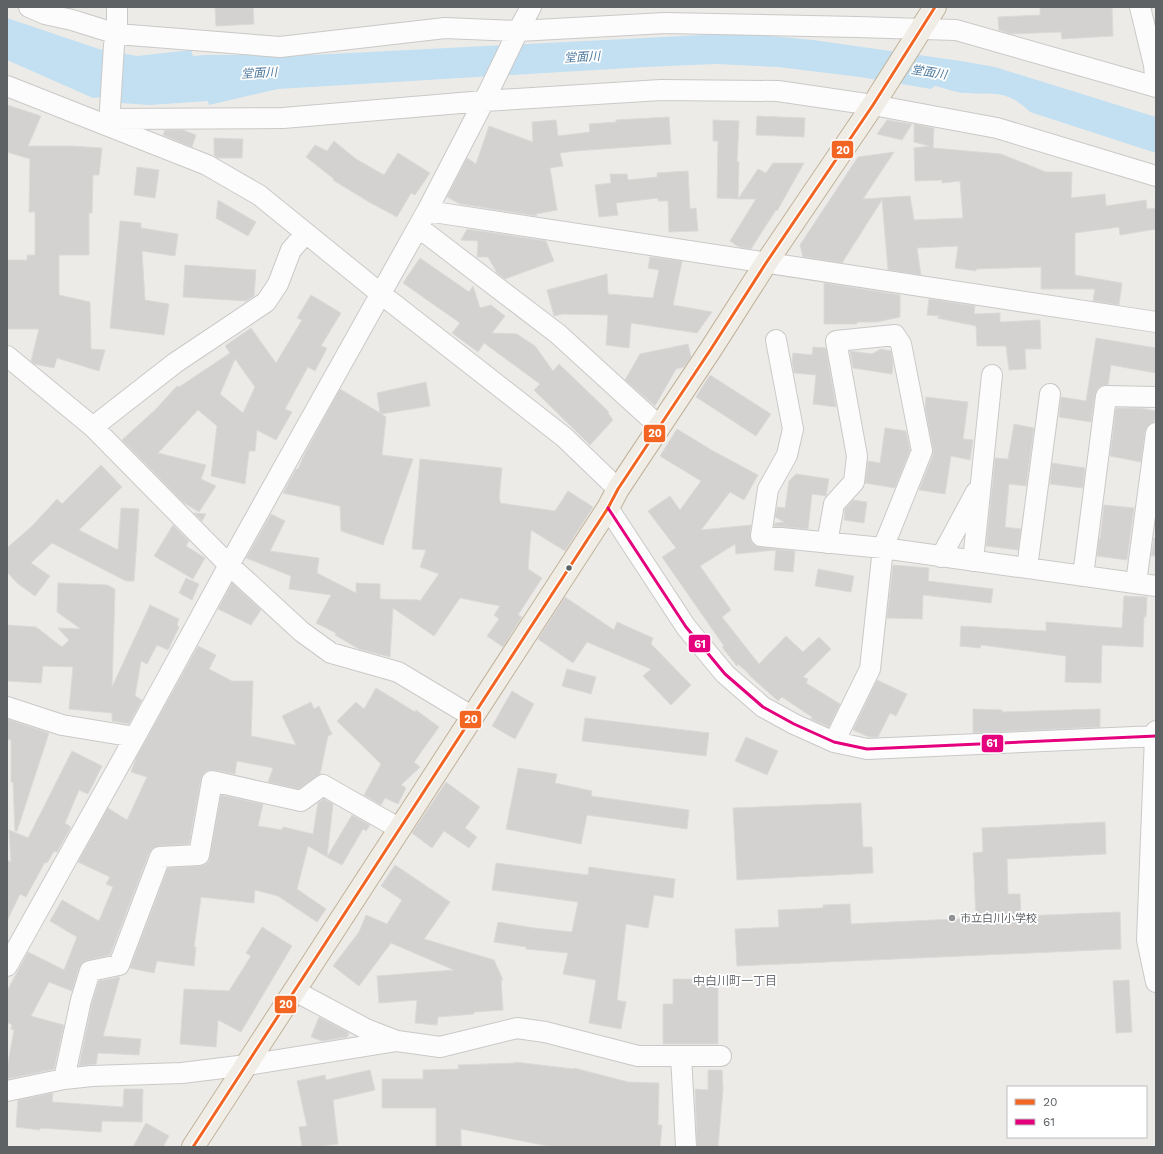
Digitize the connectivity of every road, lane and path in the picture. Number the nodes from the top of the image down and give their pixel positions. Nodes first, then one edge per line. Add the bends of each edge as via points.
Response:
1 (29, 7) edge
2 (117, 7) edge
3 (531, 7) edge
4 (936, 7) edge
5 (1140, 7) edge
6 (921, 30) junction
7 (518, 31) junction
8 (115, 40) junction
9 (7, 86) edge
10 (1156, 87) edge
11 (484, 101) junction
12 (873, 105) junction
13 (110, 122) junction
14 (1156, 176) edge
15 (423, 219) junction
16 (306, 233) junction
17 (766, 263) junction
18 (381, 294) junction
19 (1156, 322) edge
20 (776, 340) dead end
21 (7, 356) edge
22 (992, 375) dead end
23 (1050, 394) dead end
24 (1156, 397) edge
25 (93, 427) junction
26 (660, 427) junction
27 (1156, 433) edge
28 (981, 483) junction
29 (618, 489) junction
30 (608, 508) junction
31 (827, 543) junction
32 (883, 548) junction
33 (941, 557) junction
34 (973, 561) junction
35 (229, 565) junction
36 (1028, 568) junction
37 (1083, 576) junction
38 (1136, 583) junction
39 (1156, 586) edge
40 (7, 707) edge
41 (473, 717) junction
42 (1156, 735) edge
43 (135, 737) junction
44 (834, 742) junction
45 (400, 829) junction
46 (7, 966) edge
47 (1156, 982) edge
48 (295, 991) junction
49 (396, 1041) junction
50 (681, 1056) junction
51 (721, 1056) dead end
52 (247, 1065) junction
53 (64, 1079) junction
54 (7, 1091) edge
55 (193, 1147) edge
56 (686, 1147) edge

1 - 8 street via 45,14 72,20
2 - 8 street
3 - 7 street
4 - 6 highway
5 - 10 street via 1154,65
6 - 7 street via 666,23
6 - 10 street via 956,30
6 - 12 highway
7 - 8 street via 445,28 280,47
7 - 11 street
8 - 13 street
9 - 13 street
11 - 12 street via 661,90 770,91
11 - 13 street via 283,118
11 - 15 street
12 - 14 street via 997,128
12 - 17 highway
13 - 16 street via 207,164 259,195
15 - 17 street
15 - 18 street
15 - 26 street via 558,334
16 - 18 street
16 - 25 street via 291,250 278,284 266,302 175,363
17 - 19 street
17 - 26 highway
18 - 29 street via 564,437
18 - 35 street
20 - 31 street via 793,429 787,455 768,489 761,536
21 - 25 street
22 - 28 street
23 - 36 street
24 - 37 street via 1106,396
25 - 35 street
26 - 29 highway
27 - 38 street
28 - 33 street
28 - 34 street
29 - 30 highway
30 - 41 highway
30 - 44 street via 686,627 725,674 763,707
31 - 32 street
31 - 32 street via 834,504 854,482 857,456 836,341 895,335 901,344 922,451
32 - 33 street
32 - 44 street via 870,669
33 - 34 street
34 - 36 street
35 - 41 street via 302,632 330,653 398,672
35 - 43 street
36 - 37 street
37 - 38 street
38 - 39 street
40 - 43 street via 62,725
41 - 45 highway
42 - 44 street via 867,749
42 - 47 street via 1147,940
43 - 46 street
45 - 48 highway
45 - 53 street via 323,785 301,801 212,781 199,855 160,857 119,965 90,971
48 - 49 street via 366,1029
48 - 52 highway
49 - 50 street via 440,1047 517,1028 545,1032 638,1056
49 - 52 street
50 - 51 street
50 - 56 street
52 - 53 street via 182,1073
52 - 55 highway
53 - 54 street

